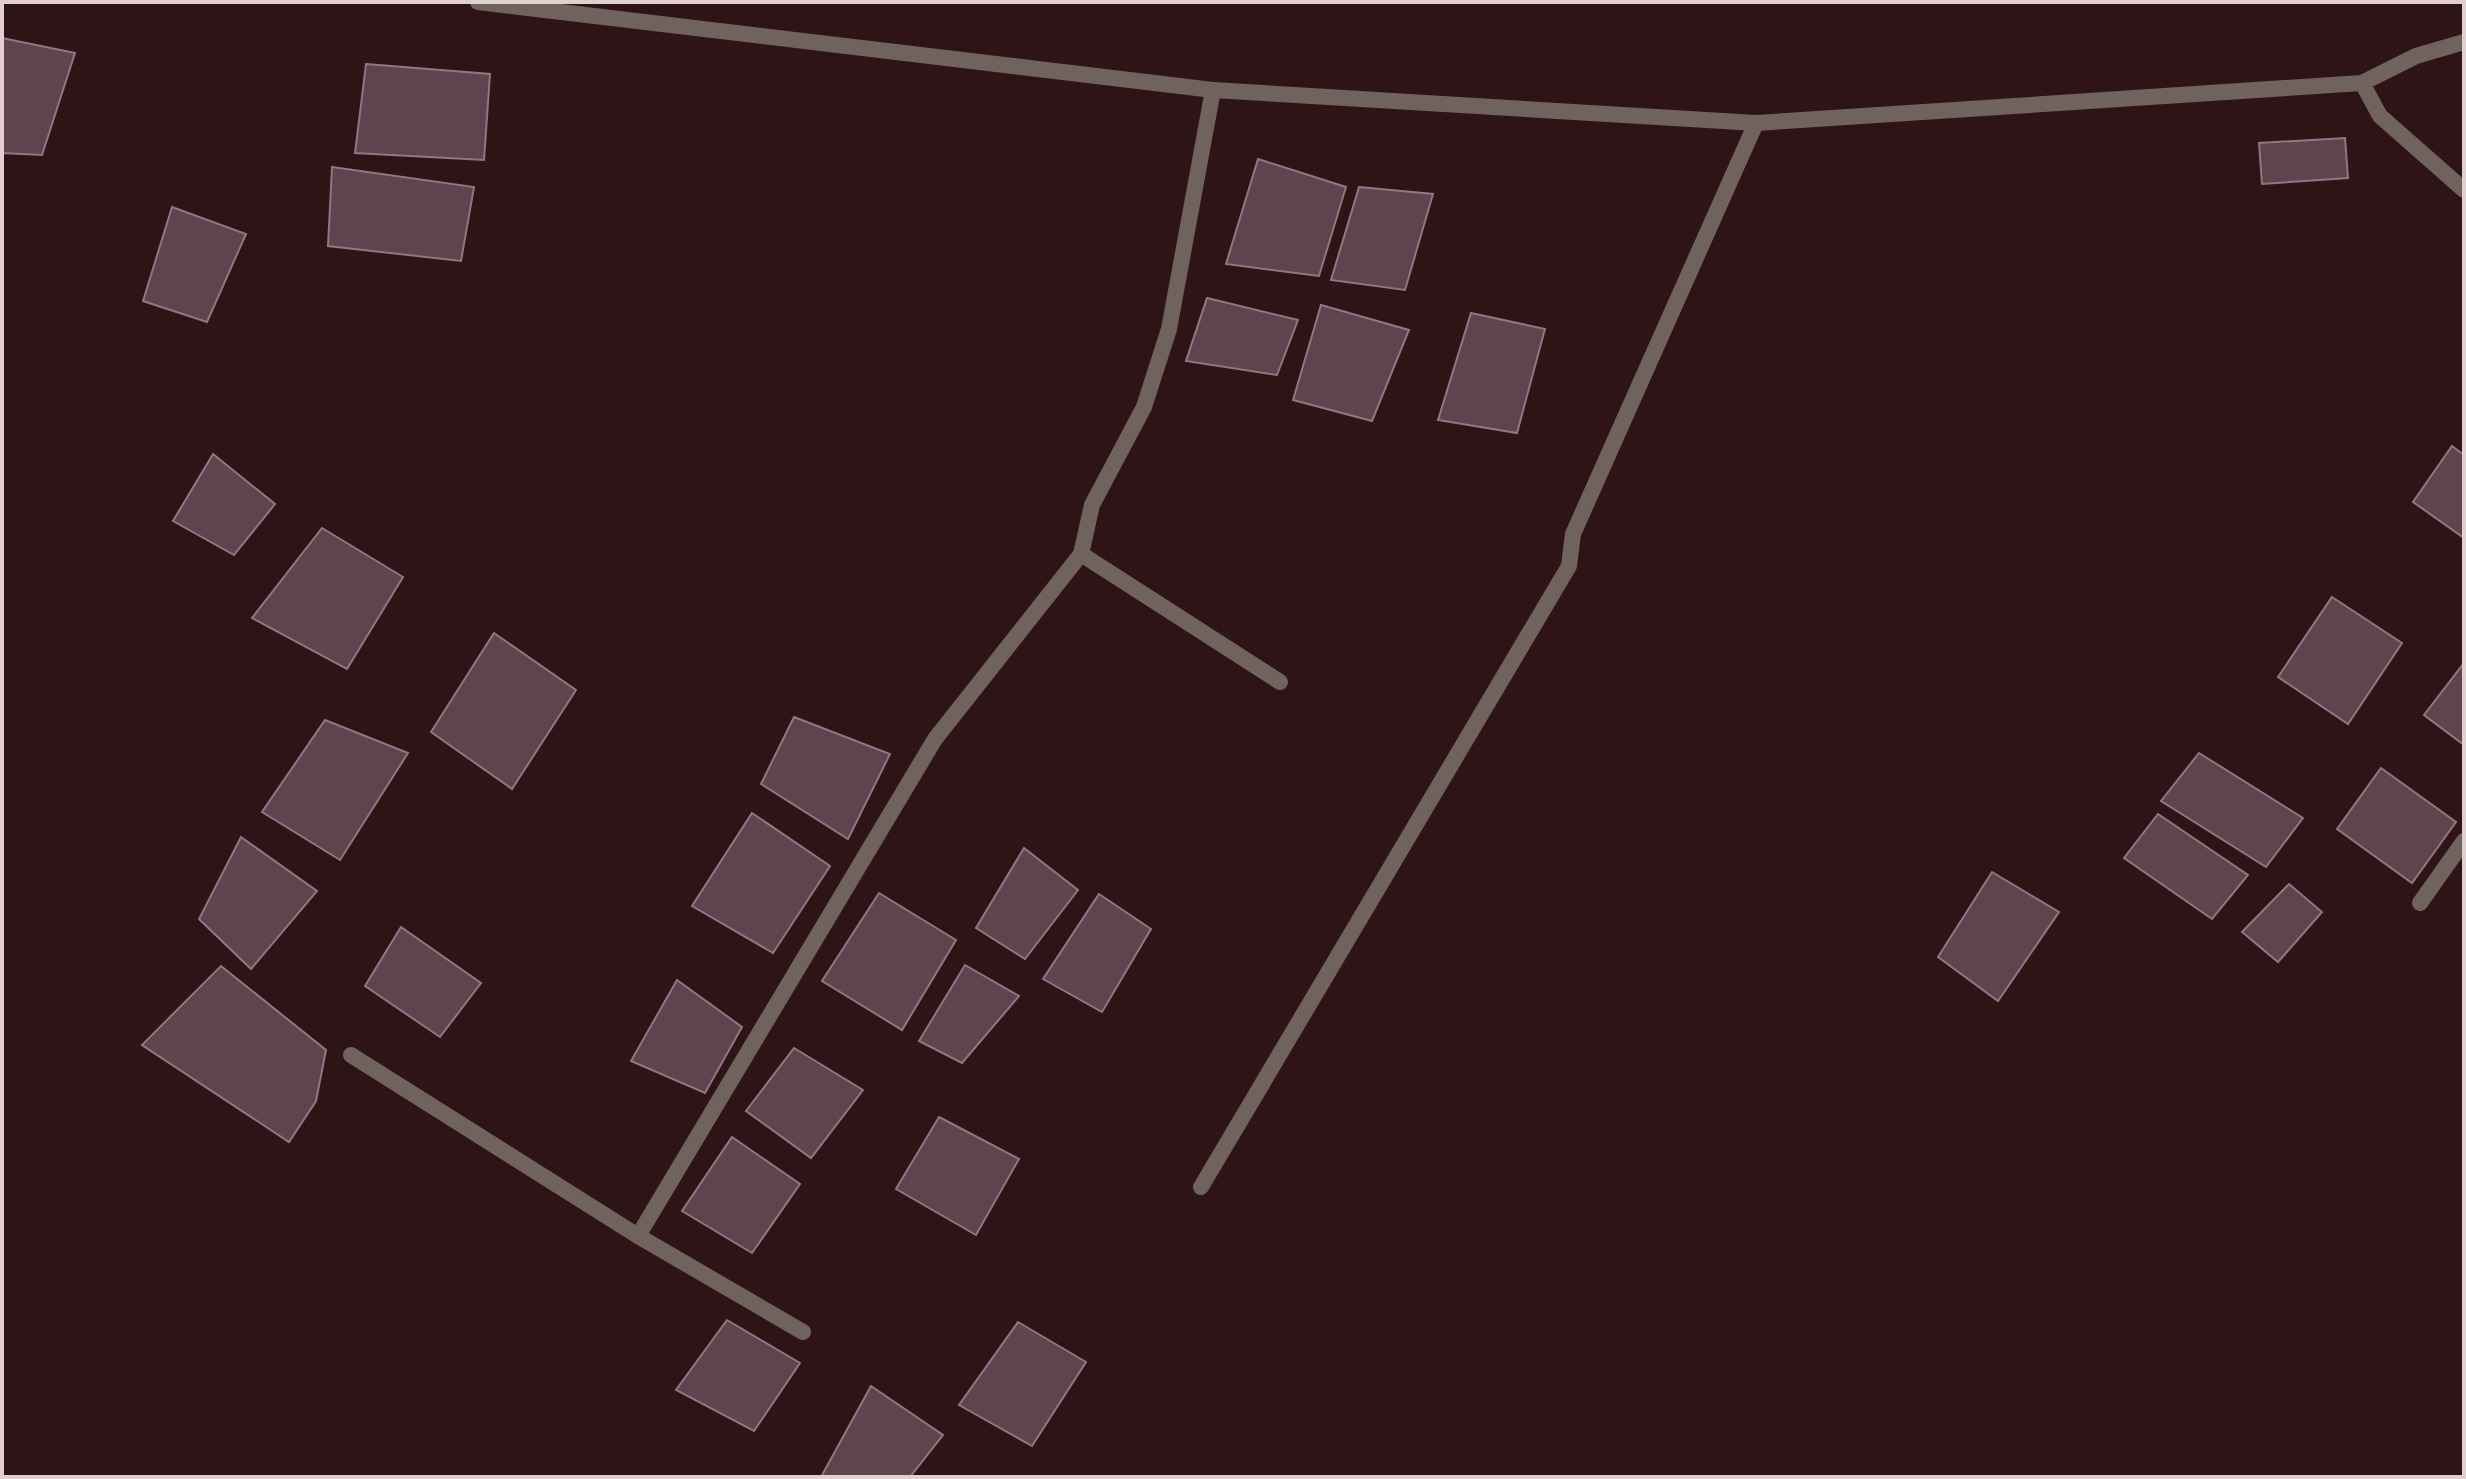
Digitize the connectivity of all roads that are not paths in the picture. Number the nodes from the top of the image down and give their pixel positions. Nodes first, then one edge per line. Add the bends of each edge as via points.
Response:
1 (478, 2) edge
2 (2464, 42) edge
3 (2362, 83) junction
4 (1213, 90) junction
5 (1756, 123) junction
6 (2464, 190) edge
7 (1081, 554) junction
8 (1280, 682) dead end
9 (2464, 841) edge
10 (2420, 903) dead end
11 (351, 1055) dead end
12 (1201, 1187) dead end
13 (638, 1236) junction
14 (803, 1332) dead end

1 - 4 street
2 - 3 street via 2416,56
3 - 5 street
3 - 6 street via 2380,116
4 - 5 street
4 - 7 street via 1169,329 1144,407 1092,505
5 - 12 street via 1573,534 1569,566
7 - 8 street
7 - 13 street via 935,739
9 - 10 street
11 - 13 street
13 - 14 street

